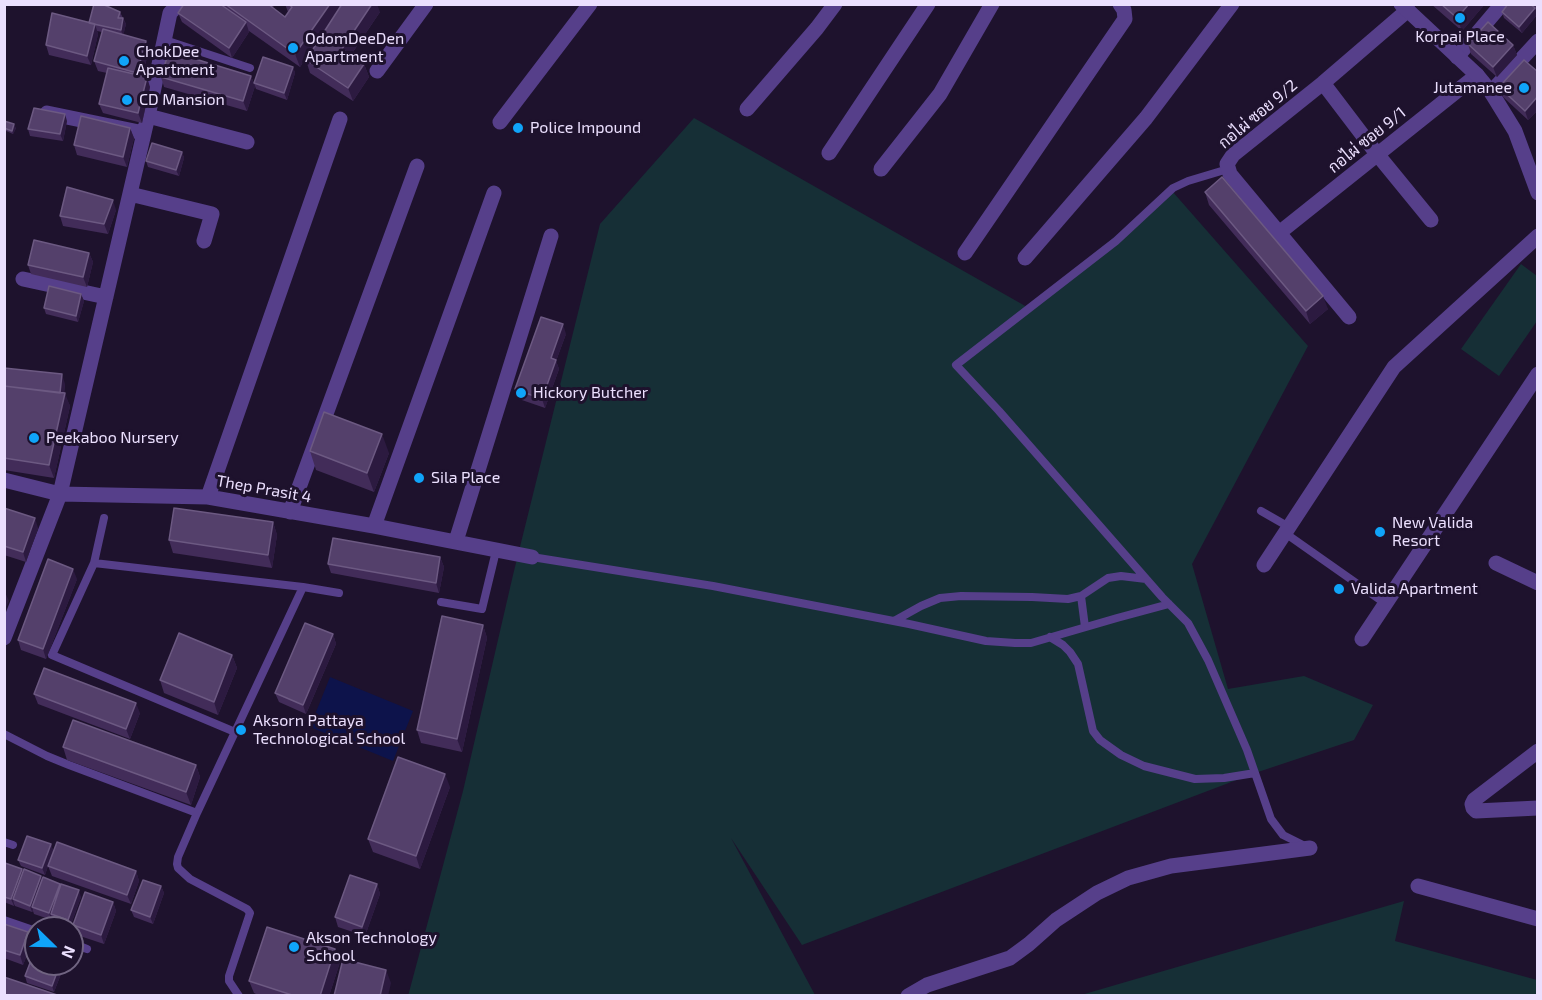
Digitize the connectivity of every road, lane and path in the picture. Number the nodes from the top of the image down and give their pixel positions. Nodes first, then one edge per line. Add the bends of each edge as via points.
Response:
1 (179, 4) edge
2 (426, 4) edge
3 (590, 4) edge
4 (835, 4) edge
5 (928, 4) edge
6 (992, 4) edge
7 (1120, 4) edge
8 (1232, 4) edge
9 (1503, 4) edge
10 (1405, 7) edge
11 (165, 40) junction
12 (1538, 41) edge
13 (1457, 57) junction
14 (250, 68) dead end
15 (377, 71) dead end
16 (1477, 75) junction
17 (1323, 83) junction
18 (1491, 92) junction
19 (747, 109) dead end
20 (38, 111) edge
21 (148, 116) junction
22 (340, 119) dead end
23 (500, 122) dead end
24 (144, 132) junction
25 (247, 142) dead end
26 (829, 153) dead end
27 (1377, 154) junction
28 (417, 166) dead end
29 (881, 169) dead end
30 (1228, 169) junction
31 (494, 193) dead end
32 (1538, 193) edge
33 (130, 194) junction
34 (1431, 220) dead end
35 (1279, 233) junction
36 (551, 236) dead end
37 (1538, 236) edge
38 (204, 241) dead end
39 (965, 253) dead end
40 (1025, 258) dead end
41 (23, 279) dead end
42 (106, 297) junction
43 (1349, 317) dead end
44 (1538, 374) edge
45 (4, 480) edge
46 (60, 494) junction
47 (208, 497) junction
48 (1261, 511) dead end
49 (290, 512) junction
50 (105, 518) dead end
51 (374, 526) junction
52 (1287, 530) junction
53 (456, 541) junction
54 (496, 551) junction
55 (532, 557) joint
56 (94, 563) junction
57 (1496, 563) dead end
58 (1264, 565) dead end
59 (1146, 579) junction
60 (1538, 583) edge
61 (303, 587) junction
62 (339, 593) dead end
63 (1081, 596) junction
64 (441, 602) dead end
65 (1169, 604) junction
66 (1386, 604) junction
67 (894, 621) junction
68 (1084, 627) junction
69 (4, 638) edge
70 (1050, 638) junction
71 (1362, 639) dead end
72 (235, 732) junction
73 (4, 734) edge
74 (1538, 751) edge
75 (1255, 773) junction
76 (1538, 808) edge
77 (197, 813) junction
78 (1310, 848) joint
79 (1418, 886) dead end
80 (1538, 919) edge
81 (4, 920) edge
82 (24, 927) edge
83 (84, 948) edge
84 (87, 949) dead end
85 (239, 996) edge
86 (908, 996) edge

1 - 11 street via 170,13
2 - 15 street
3 - 23 street
4 - 19 street
5 - 26 street
6 - 29 street via 940,94
7 - 39 street via 1125,19
8 - 40 street via 1146,118
9 - 13 street
10 - 13 street
10 - 17 street, กอไผ่ ซอย 9/2
11 - 14 lane
11 - 21 street
12 - 18 street
13 - 16 street
16 - 18 street
16 - 27 street, กอไผ่ ซอย 9/1
17 - 27 street
17 - 30 street, กอไผ่ ซอย 9/2 via 1233,155
18 - 32 street via 1515,131
20 - 24 street
21 - 24 street
21 - 25 street
22 - 47 street
24 - 33 street
27 - 34 street
27 - 35 street, กอไผ่ ซอย 9/1
28 - 49 street
30 - 35 street, กอไผ่ ซอย 9/2
30 - 59 lane via 1173,188 1116,241 956,365
31 - 51 street
33 - 38 street via 212,214
33 - 42 street
35 - 43 street, กอไผ่ ซอย 9/2
36 - 53 street
37 - 52 street via 1394,367
41 - 42 street
42 - 46 street
44 - 66 street
45 - 46 street, Thep Prasit 4
46 - 47 street, Thep Prasit 4
46 - 69 street
47 - 49 street, Thep Prasit 4
48 - 52 lane
49 - 51 street, Thep Prasit 4
50 - 56 lane
51 - 53 street, Thep Prasit 4
52 - 58 street
52 - 66 lane
53 - 54 street, Thep Prasit 4
54 - 55 street, Thep Prasit 4
54 - 64 lane via 482,609
55 - 67 lane
56 - 61 lane
56 - 72 lane via 52,655
57 - 60 street
59 - 63 lane via 1108,578
59 - 65 lane
61 - 62 lane
61 - 72 lane
63 - 67 lane via 940,598
63 - 68 lane
65 - 68 lane
65 - 75 lane via 1188,623 1208,660
66 - 71 street
67 - 70 lane via 986,641 1015,644
68 - 70 lane
70 - 75 lane via 1063,645 1078,664 1093,731 1121,755 1144,766 1195,779
72 - 77 lane
73 - 77 lane via 54,759
74 - 76 street via 1472,804 1476,811
75 - 78 lane via 1271,819 1283,835
77 - 85 lane via 177,864 190,879 250,913 229,976
78 - 86 street via 1171,866 1128,878 1056,920 1010,958 927,985
79 - 80 street
81 - 82 lane
83 - 84 lane

